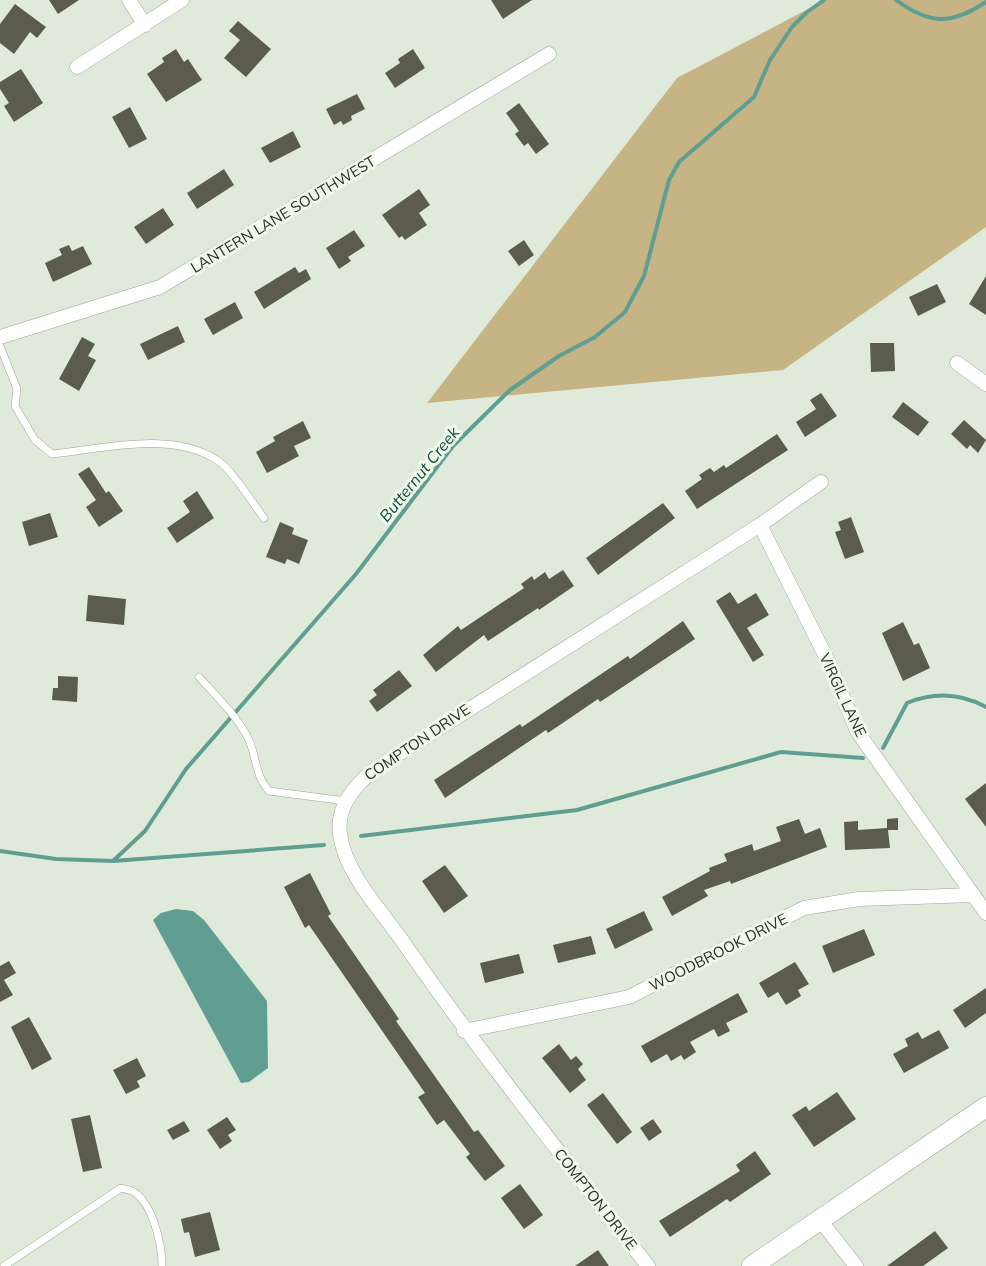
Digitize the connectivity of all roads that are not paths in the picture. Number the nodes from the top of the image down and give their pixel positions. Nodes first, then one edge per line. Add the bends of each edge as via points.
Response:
1 (129, 0) edge
2 (182, 0) edge
3 (145, 25) junction
4 (549, 54) dead end
5 (77, 67) dead end
6 (0, 337) edge
7 (0, 346) edge
8 (957, 363) dead end
9 (986, 384) edge
10 (821, 482) dead end
11 (264, 518) dead end
12 (760, 525) junction
13 (200, 677) dead end
14 (346, 801) junction
15 (974, 895) junction
16 (986, 913) edge
17 (464, 1031) junction
18 (986, 1107) edge
19 (820, 1220) junction
20 (4, 1266) edge
21 (162, 1266) edge
22 (648, 1266) edge
23 (752, 1266) edge
24 (856, 1266) edge

1 - 3 street
2 - 3 street
3 - 5 street
4 - 6 street, LANTERN LANE SOUTHWEST via 160,287
7 - 11 lane via 17,389 15,406 35,440 52,454 143,443 200,452 228,471
8 - 9 street
10 - 12 street, COMPTON DRIVE
12 - 14 street, COMPTON DRIVE via 375,769 360,781
12 - 15 street, VIRGIL LANE via 830,665 857,731
13 - 14 lane via 245,733 260,780 269,791
14 - 17 street, COMPTON DRIVE via 339,832 344,854
15 - 16 street, VIRGIL LANE
15 - 17 street, WOODBROOK DRIVE via 859,899 813,906 629,997
17 - 22 street, COMPTON DRIVE
18 - 19 street
19 - 23 street
19 - 24 street
20 - 21 lane via 121,1188 135,1192 151,1216 162,1250

